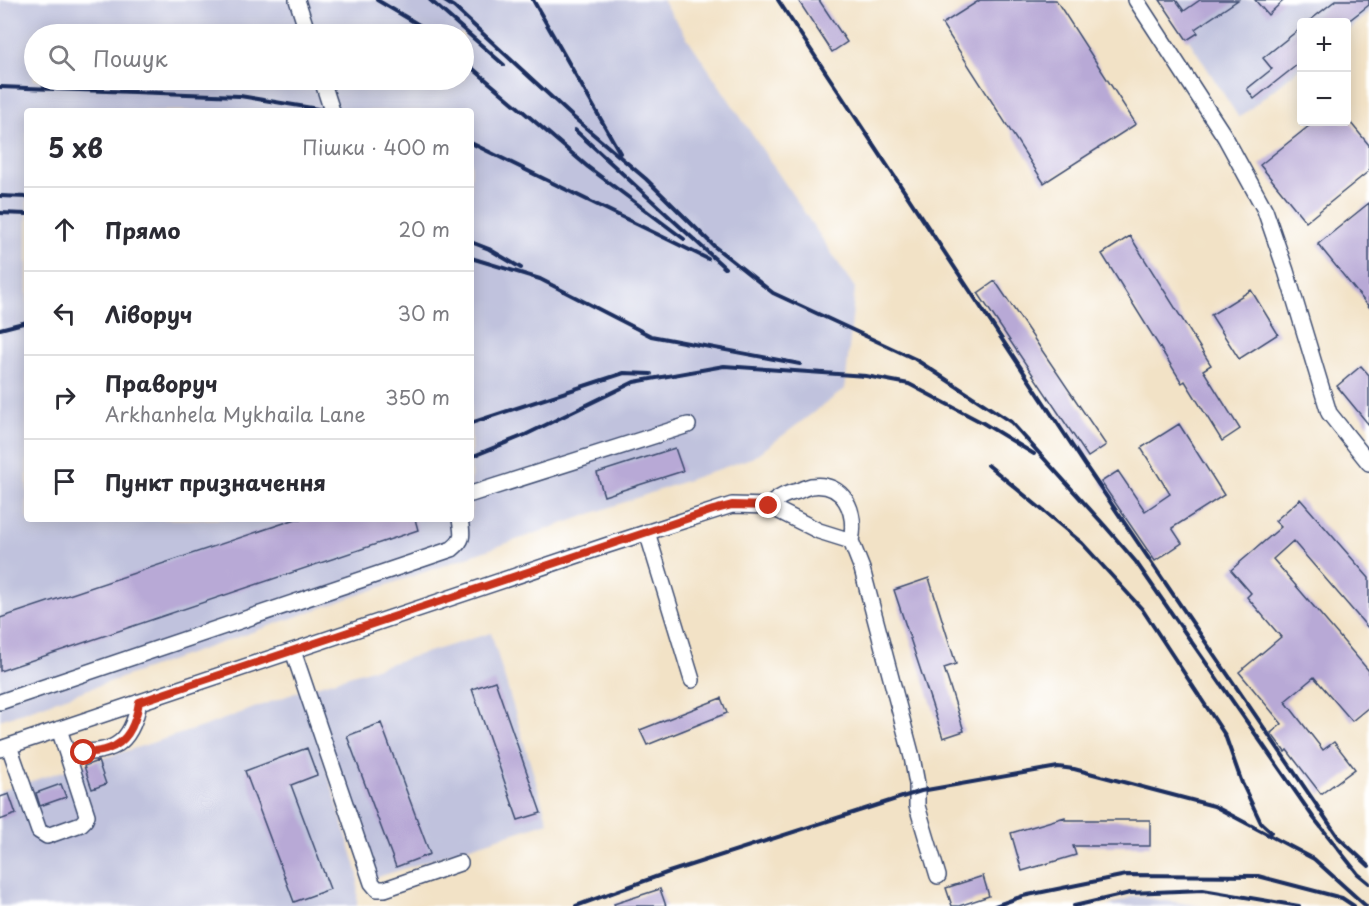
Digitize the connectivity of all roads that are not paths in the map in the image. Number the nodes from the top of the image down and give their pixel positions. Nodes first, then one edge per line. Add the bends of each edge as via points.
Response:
1 (297, 0) edge
2 (1136, 0) edge
3 (305, 24) edge
4 (325, 90) edge
5 (331, 108) edge
6 (688, 424) dead end
7 (1369, 462) edge
8 (474, 493) edge
9 (769, 506) junction
10 (460, 522) edge
11 (647, 532) junction
12 (851, 541) junction
13 (293, 651) junction
14 (692, 680) dead end
15 (0, 702) edge
16 (139, 702) junction
17 (59, 729) junction
18 (4, 748) edge
19 (67, 752) junction
20 (460, 863) dead end
21 (938, 876) dead end

1 - 3 street
2 - 7 street via 1225,137 1265,210 1329,413
4 - 5 street
6 - 8 street
9 - 11 street via 732,505
9 - 12 street via 819,531
9 - 12 street via 781,496 812,486 837,491 847,501 852,519
10 - 15 street via 462,534 452,549
11 - 13 street
11 - 14 street
12 - 21 street via 912,757 917,806
13 - 16 street
13 - 20 street via 372,883 377,889 385,889
16 - 17 street
16 - 19 street via 136,720 119,744 107,750
17 - 18 street
17 - 19 street
18 - 19 street via 39,831 47,836 81,824 87,815

